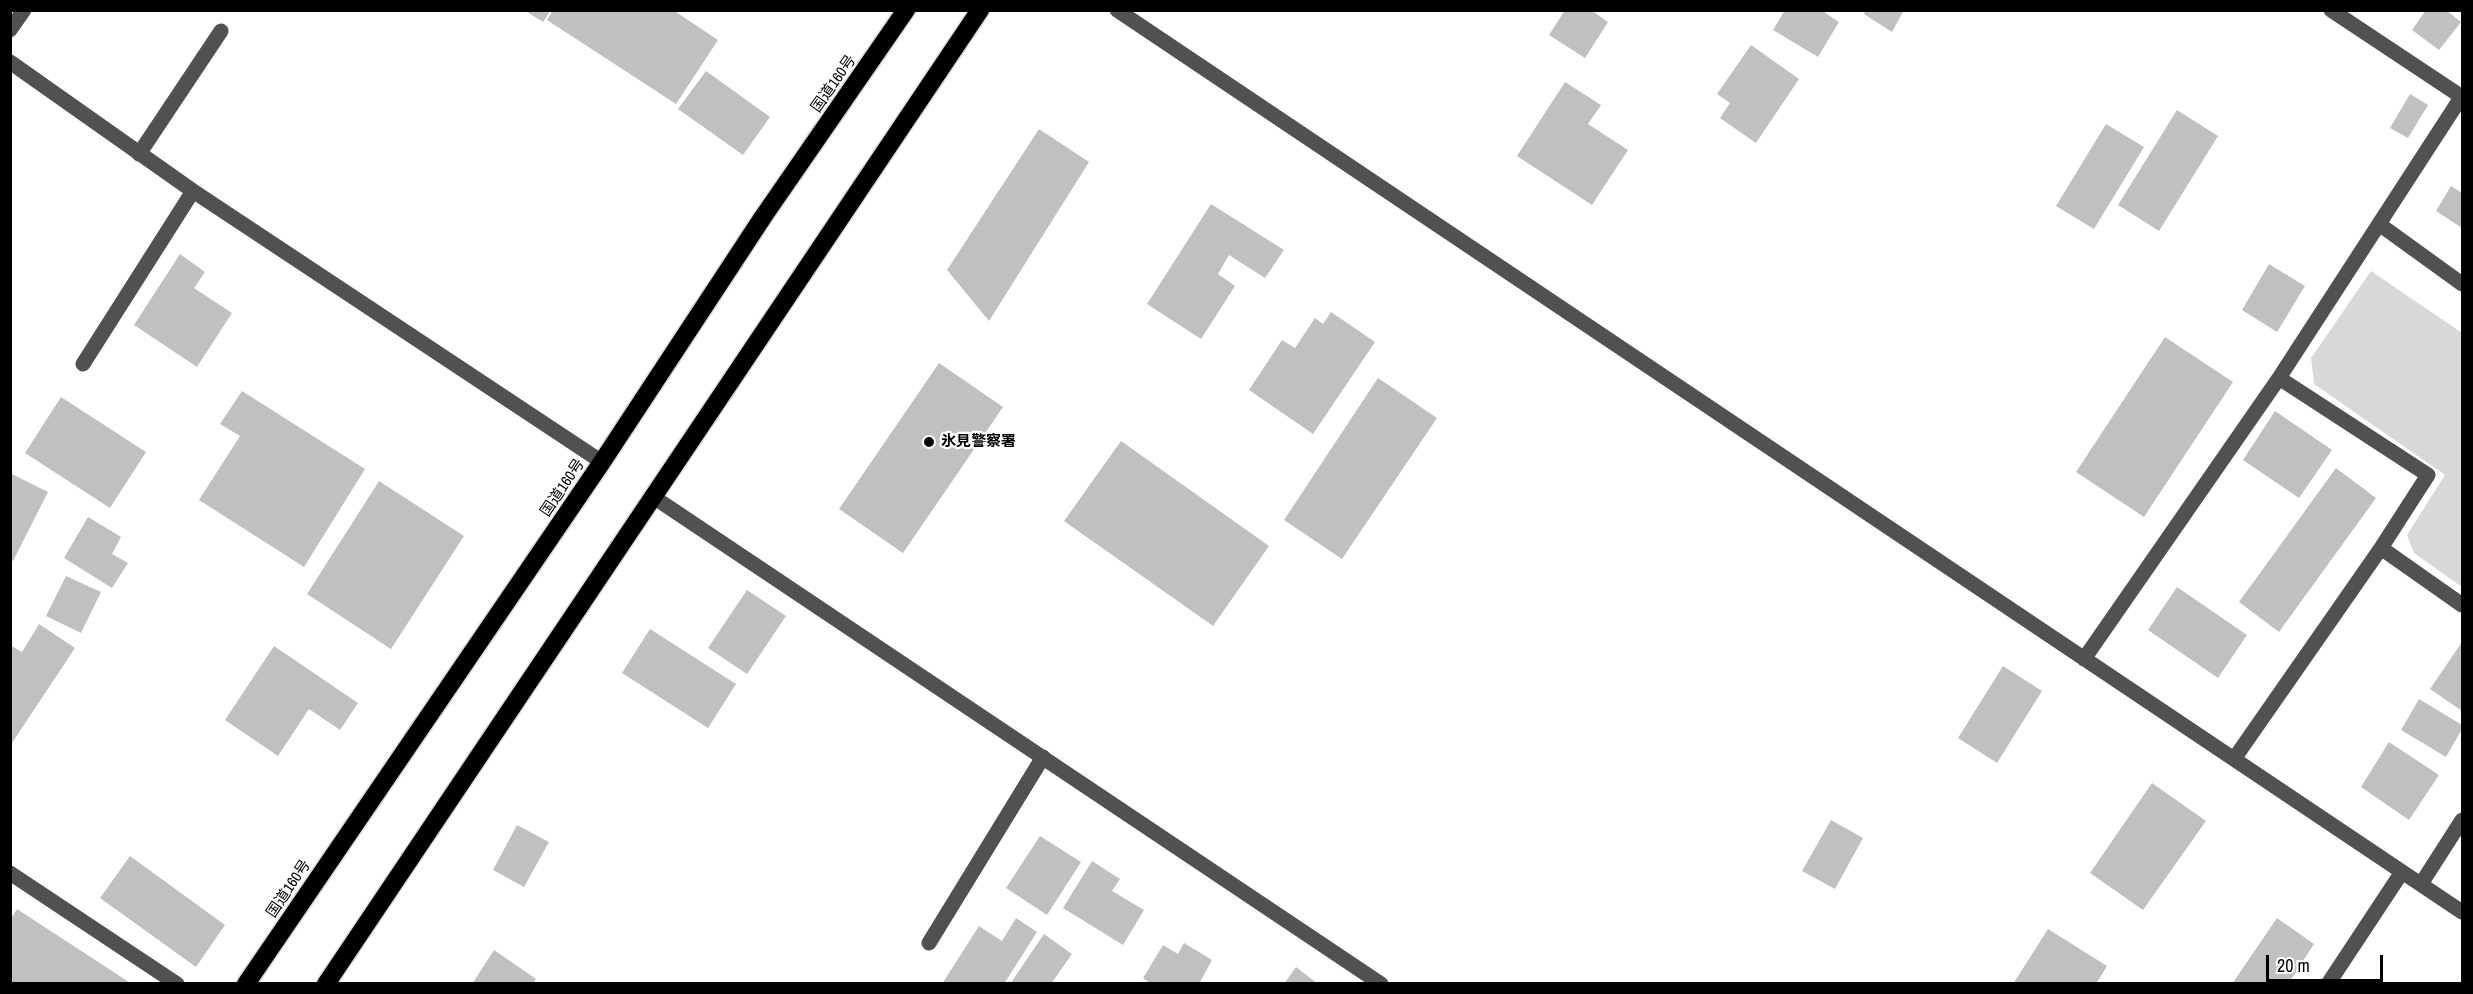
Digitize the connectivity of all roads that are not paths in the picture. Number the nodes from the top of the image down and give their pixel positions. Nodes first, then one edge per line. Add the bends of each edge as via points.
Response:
1 (24, 10) edge
2 (906, 10) edge
3 (980, 10) edge
4 (1117, 10) edge
5 (2331, 10) edge
6 (10, 30) edge
7 (221, 31) dead end
8 (10, 62) edge
9 (2462, 96) edge
10 (140, 154) junction
11 (192, 191) junction
12 (2379, 224) junction
13 (2463, 284) edge
14 (83, 364) dead end
15 (2279, 378) junction
16 (602, 462) junction
17 (652, 496) junction
18 (2381, 548) junction
19 (2463, 605) edge
20 (2084, 659) junction
21 (1043, 757) junction
22 (2234, 759) junction
23 (2463, 820) edge
24 (2402, 872) junction
25 (10, 873) edge
26 (2421, 884) junction
27 (2463, 912) edge
28 (928, 943) dead end
29 (177, 984) edge
30 (246, 984) edge
31 (326, 984) edge
32 (1381, 984) edge
33 (2328, 984) edge

1 - 6 street
2 - 16 highway, 国道160号 via 763,217
3 - 17 highway
4 - 20 street
5 - 9 street
7 - 10 street
8 - 10 street
9 - 12 street
10 - 11 street
11 - 14 street
11 - 16 street
12 - 13 street
12 - 15 street
15 - 18 street via 2428,475
15 - 20 street
16 - 30 highway, 国道160号
17 - 21 street
17 - 31 highway
18 - 19 street
18 - 22 street
20 - 22 street
21 - 28 street
21 - 32 street
22 - 24 street
23 - 26 street
24 - 26 street
24 - 33 street
25 - 29 street
26 - 27 street

